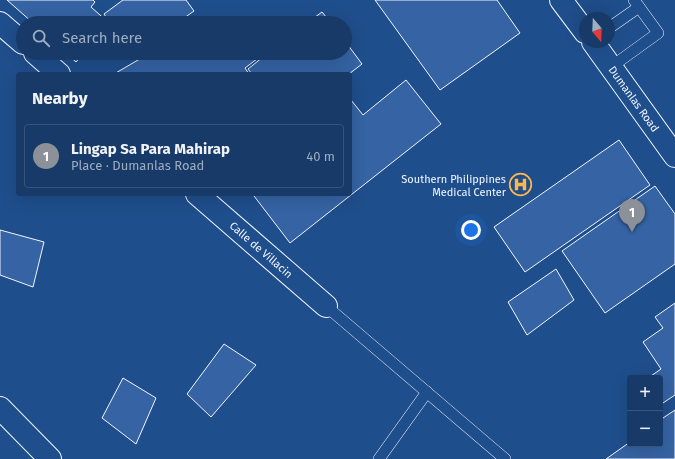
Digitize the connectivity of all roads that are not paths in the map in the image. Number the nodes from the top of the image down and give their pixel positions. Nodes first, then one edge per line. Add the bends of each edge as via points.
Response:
1 (561, 0) edge
2 (636, 4) edge
3 (0, 23) edge
4 (615, 23) edge
5 (579, 24) edge
6 (16, 37) edge
7 (597, 48) edge
8 (43, 60) edge
9 (611, 67) junction
10 (57, 72) edge
11 (675, 156) edge
12 (199, 196) edge
13 (326, 306) joint
14 (427, 392) junction
15 (0, 408) edge
16 (50, 459) edge
17 (380, 459) edge
18 (505, 459) edge

1 - 5 street
2 - 4 lane
2 - 9 lane via 658,33
3 - 6 street
7 - 9 street, Dumanlas Road
8 - 10 street
9 - 11 street, Dumanlas Road
12 - 13 street, Calle de Villacin
13 - 14 lane
14 - 17 lane
14 - 18 lane
15 - 16 street

